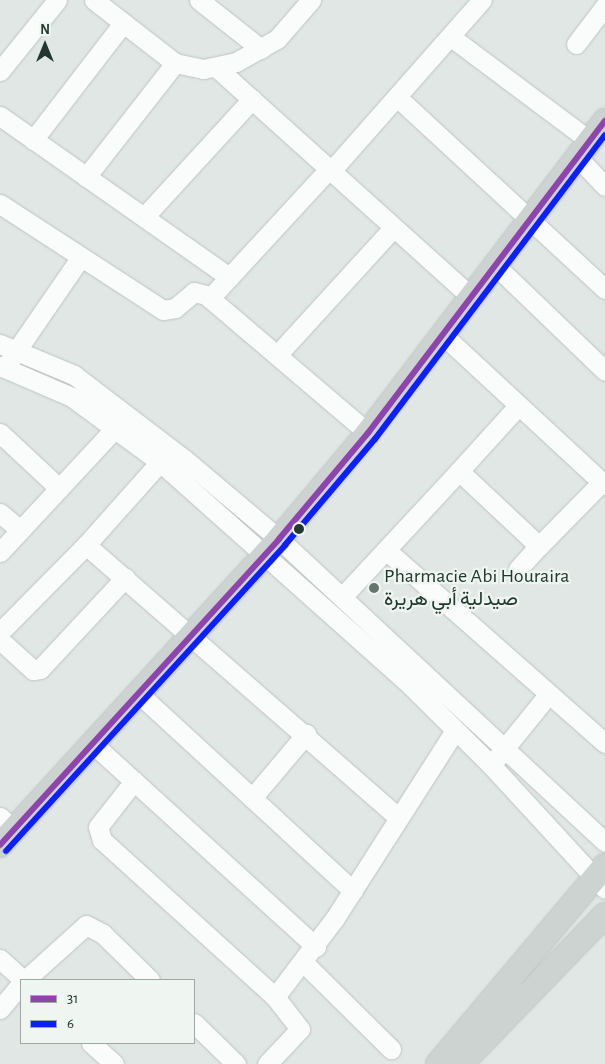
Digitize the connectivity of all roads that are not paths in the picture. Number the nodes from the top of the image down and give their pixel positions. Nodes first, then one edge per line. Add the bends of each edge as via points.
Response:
1 (57, 0) edge
2 (94, 0) edge
3 (199, 0) edge
4 (310, 0) edge
5 (477, 2) edge
6 (605, 6) edge
7 (122, 24) junction
8 (451, 37) junction
9 (576, 44) dead end
10 (261, 49) junction
11 (175, 63) junction
12 (217, 68) junction
13 (0, 71) edge
14 (396, 97) junction
15 (252, 99) junction
16 (0, 116) edge
17 (605, 121) edge
18 (33, 140) junction
19 (584, 150) junction
20 (330, 170) junction
21 (86, 177) junction
22 (605, 186) edge
23 (0, 204) edge
24 (144, 217) junction
25 (530, 218) junction
26 (393, 228) junction
27 (80, 258) junction
28 (496, 266) junction
29 (229, 277) junction
30 (605, 289) edge
31 (471, 297) junction
32 (210, 298) junction
33 (442, 335) junction
34 (8, 347) edge
35 (278, 354) junction
36 (2, 368) edge
37 (605, 371) edge
38 (518, 406) junction
39 (116, 427) junction
40 (0, 433) edge
41 (368, 434) junction
42 (160, 462) junction
43 (459, 471) junction
44 (604, 483) edge
45 (60, 488) junction
46 (0, 513) edge
47 (20, 530) junction
48 (86, 545) junction
49 (272, 546) junction
50 (540, 546) junction
51 (386, 550) junction
52 (0, 552) edge
53 (518, 569) dead end
54 (125, 578) junction
55 (342, 597) junction
56 (0, 633) edge
57 (191, 634) junction
58 (138, 693) junction
59 (547, 696) junction
60 (455, 730) junction
61 (306, 734) junction
62 (605, 742) edge
63 (92, 743) junction
64 (497, 757) junction
65 (134, 782) junction
66 (252, 798) junction
67 (399, 818) junction
68 (5, 830) edge
69 (605, 842) edge
70 (601, 878) edge
71 (353, 891) junction
72 (605, 915) edge
73 (316, 947) junction
74 (0, 959) edge
75 (303, 962) junction
76 (23, 979) edge
77 (25, 979) edge
78 (149, 979) edge
79 (20, 985) edge
80 (275, 997) junction
81 (0, 1009) edge
82 (195, 1024) edge
83 (92, 1044) edge
84 (391, 1049) dead end
85 (108, 1062) edge
86 (236, 1064) edge
87 (267, 1064) edge
88 (438, 1064) edge
89 (461, 1064) edge

1 - 13 street
2 - 7 street
3 - 10 street
4 - 10 street via 286,31
5 - 8 street
6 - 9 street
7 - 11 street
7 - 18 street
8 - 14 street
8 - 19 street
10 - 12 street
11 - 12 street
11 - 21 street
12 - 15 street
14 - 20 street
14 - 25 street
15 - 20 street
15 - 24 street
16 - 18 street
17 - 19 main road
18 - 21 street
19 - 22 street
19 - 25 main road
20 - 26 street
20 - 29 street
21 - 24 street
23 - 27 street
24 - 29 street
25 - 28 main road
25 - 30 street
26 - 31 street
26 - 35 street
27 - 32 street via 163,310 175,308 194,292
27 - 34 street
28 - 31 main road
28 - 37 street
29 - 32 street
31 - 33 main road
32 - 35 street
33 - 38 street
33 - 41 main road
34 - 36 street
34 - 49 street via 48,362 99,393
35 - 41 street
36 - 39 street via 50,385
38 - 43 street
38 - 44 street
39 - 42 street
39 - 45 street
40 - 45 street
41 - 49 main road
42 - 48 street
42 - 49 street
43 - 50 street
43 - 51 street
44 - 50 street
45 - 47 street
46 - 47 street
47 - 52 street
48 - 54 street
48 - 56 street
49 - 55 street
49 - 57 main road
49 - 60 street
50 - 53 street
51 - 55 street
51 - 59 street
54 - 56 street via 40,669 33,670
54 - 57 street
55 - 64 street
57 - 58 main road
57 - 61 street
58 - 63 main road
58 - 66 street
59 - 62 street
59 - 64 street
60 - 64 street
60 - 67 street
61 - 66 street
61 - 67 street
63 - 65 street
63 - 68 main road
64 - 69 street
64 - 70 street
65 - 73 street
65 - 80 street via 98,826 102,840
66 - 71 street
67 - 71 street
70 - 88 main road
71 - 73 street
72 - 89 main road
73 - 75 street
74 - 76 street
75 - 80 street
75 - 84 street
77 - 78 street via 86,925 102,933
79 - 81 street
80 - 87 street via 297,1020 300,1029
82 - 86 street
83 - 85 street

